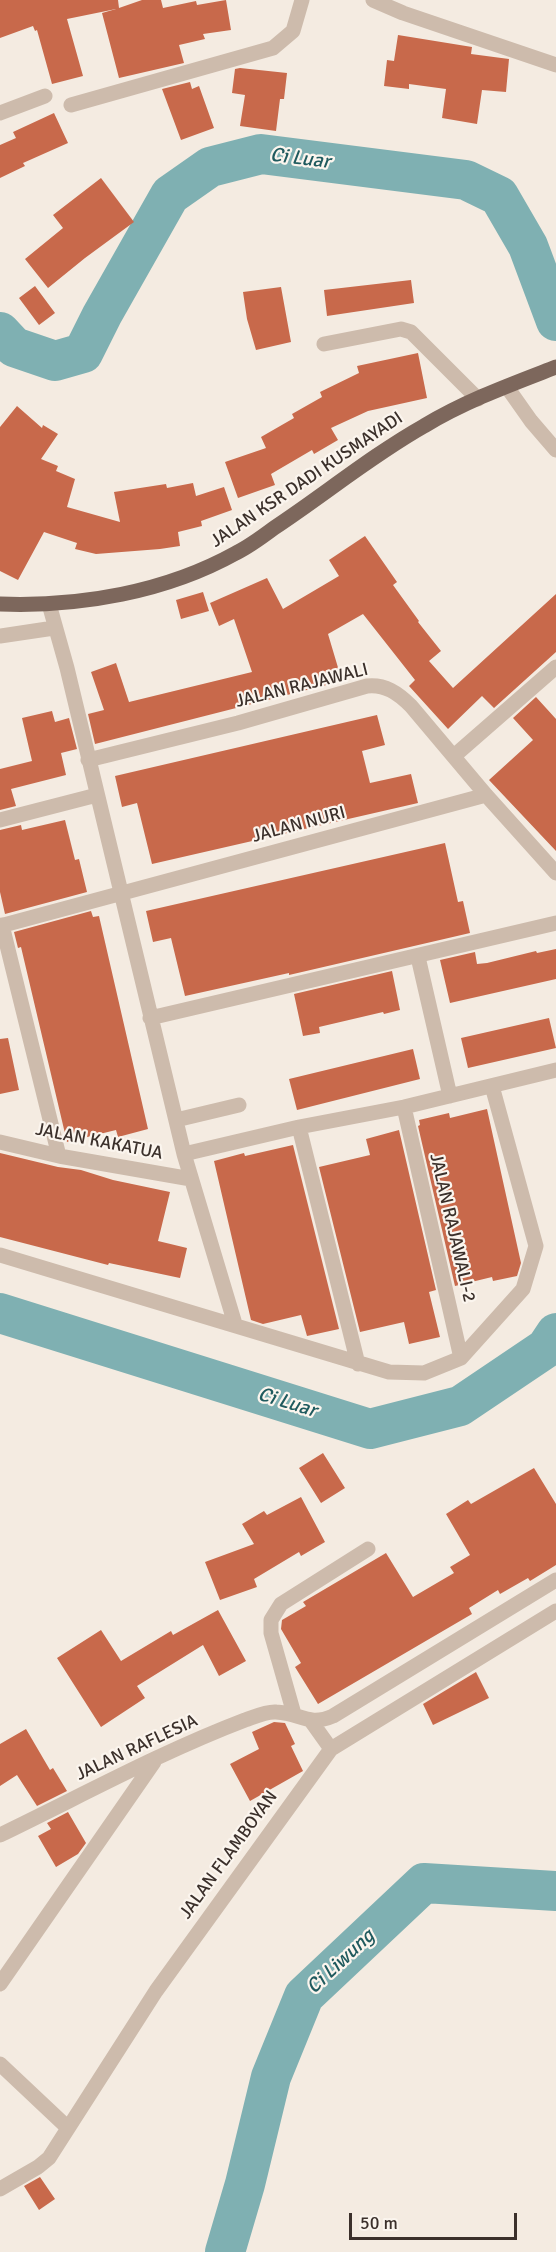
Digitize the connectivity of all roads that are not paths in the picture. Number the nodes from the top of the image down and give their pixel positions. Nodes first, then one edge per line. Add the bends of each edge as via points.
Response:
1 (302, 0) edge
2 (373, 0) edge
3 (404, 7) edge
4 (556, 64) edge
5 (45, 96) dead end
6 (71, 105) dead end
7 (0, 113) edge
8 (324, 344) dead end
9 (553, 368) edge
10 (507, 387) junction
11 (478, 399) junction
12 (556, 450) edge
13 (0, 604) edge
14 (49, 604) junction
15 (54, 628) junction
16 (0, 636) edge
17 (554, 673) edge
18 (454, 756) junction
19 (88, 760) junction
20 (97, 795) junction
21 (486, 795) junction
22 (0, 820) edge
23 (556, 873) edge
24 (122, 893) junction
25 (556, 923) edge
26 (1, 925) edge
27 (418, 957) junction
28 (150, 1018) junction
29 (556, 1070) edge
30 (492, 1086) junction
31 (450, 1096) junction
32 (239, 1105) dead end
33 (404, 1107) junction
34 (176, 1120) junction
35 (299, 1127) junction
36 (0, 1142) edge
37 (184, 1154) junction
38 (58, 1156) junction
39 (191, 1179) junction
40 (0, 1255) edge
41 (235, 1324) junction
42 (461, 1358) junction
43 (358, 1364) junction
44 (368, 1549) dead end
45 (556, 1580) edge
46 (527, 1599) junction
47 (556, 1611) edge
48 (541, 1620) junction
49 (294, 1714) junction
50 (311, 1721) junction
51 (331, 1749) junction
52 (155, 1760) junction
53 (0, 1835) edge
54 (0, 1984) edge
55 (0, 2064) edge
56 (68, 2128) junction
57 (0, 2189) edge

1 - 6 street via 293,31 273,48
2 - 3 street
3 - 4 street
5 - 7 street
8 - 11 street via 406,330
9 - 10 main road, JALAN KSR DADI KUSMAYADI
10 - 11 main road, JALAN KSR DADI KUSMAYADI
10 - 12 street
11 - 14 main road, JALAN KSR DADI KUSMAYADI via 416,430 370,459 238,553 200,571 133,593
13 - 14 main road, JALAN KSR DADI KUSMAYADI
14 - 15 street
15 - 16 street
15 - 19 street
17 - 18 street
18 - 19 street, JALAN RAJAWALI via 399,694 379,685
18 - 21 street, JALAN RAJAWALI
19 - 20 street
20 - 22 street
20 - 24 street
21 - 23 street, JALAN RAJAWALI
21 - 24 street, JALAN NURI
24 - 26 street, JALAN NURI
24 - 28 street
25 - 27 street
26 - 38 street
27 - 28 street
27 - 31 street
28 - 34 street
29 - 30 street
30 - 31 street
30 - 42 street via 536,1246 523,1288
31 - 33 street
32 - 34 street
33 - 35 street
33 - 42 street, JALAN RAJAWALI-2
34 - 37 street
35 - 37 street
35 - 43 street
36 - 38 street, JALAN KAKATUA
37 - 39 street
38 - 39 street, JALAN KAKATUA
39 - 41 street
40 - 41 street
41 - 43 street
42 - 43 street via 424,1372 389,1372
44 - 49 street via 281,1604 271,1620 271,1633
45 - 46 street
46 - 48 street
46 - 50 street via 333,1716
47 - 48 street, JALAN FLAMBOYAN
48 - 51 street, JALAN FLAMBOYAN
49 - 50 street
49 - 52 street, JALAN RAFLESIA via 273,1712 246,1720
50 - 51 street
51 - 56 street, JALAN FLAMBOYAN via 156,1991
52 - 53 street, JALAN RAFLESIA
52 - 54 street
55 - 56 street
56 - 57 street, JALAN FLAMBOYAN via 49,2158

